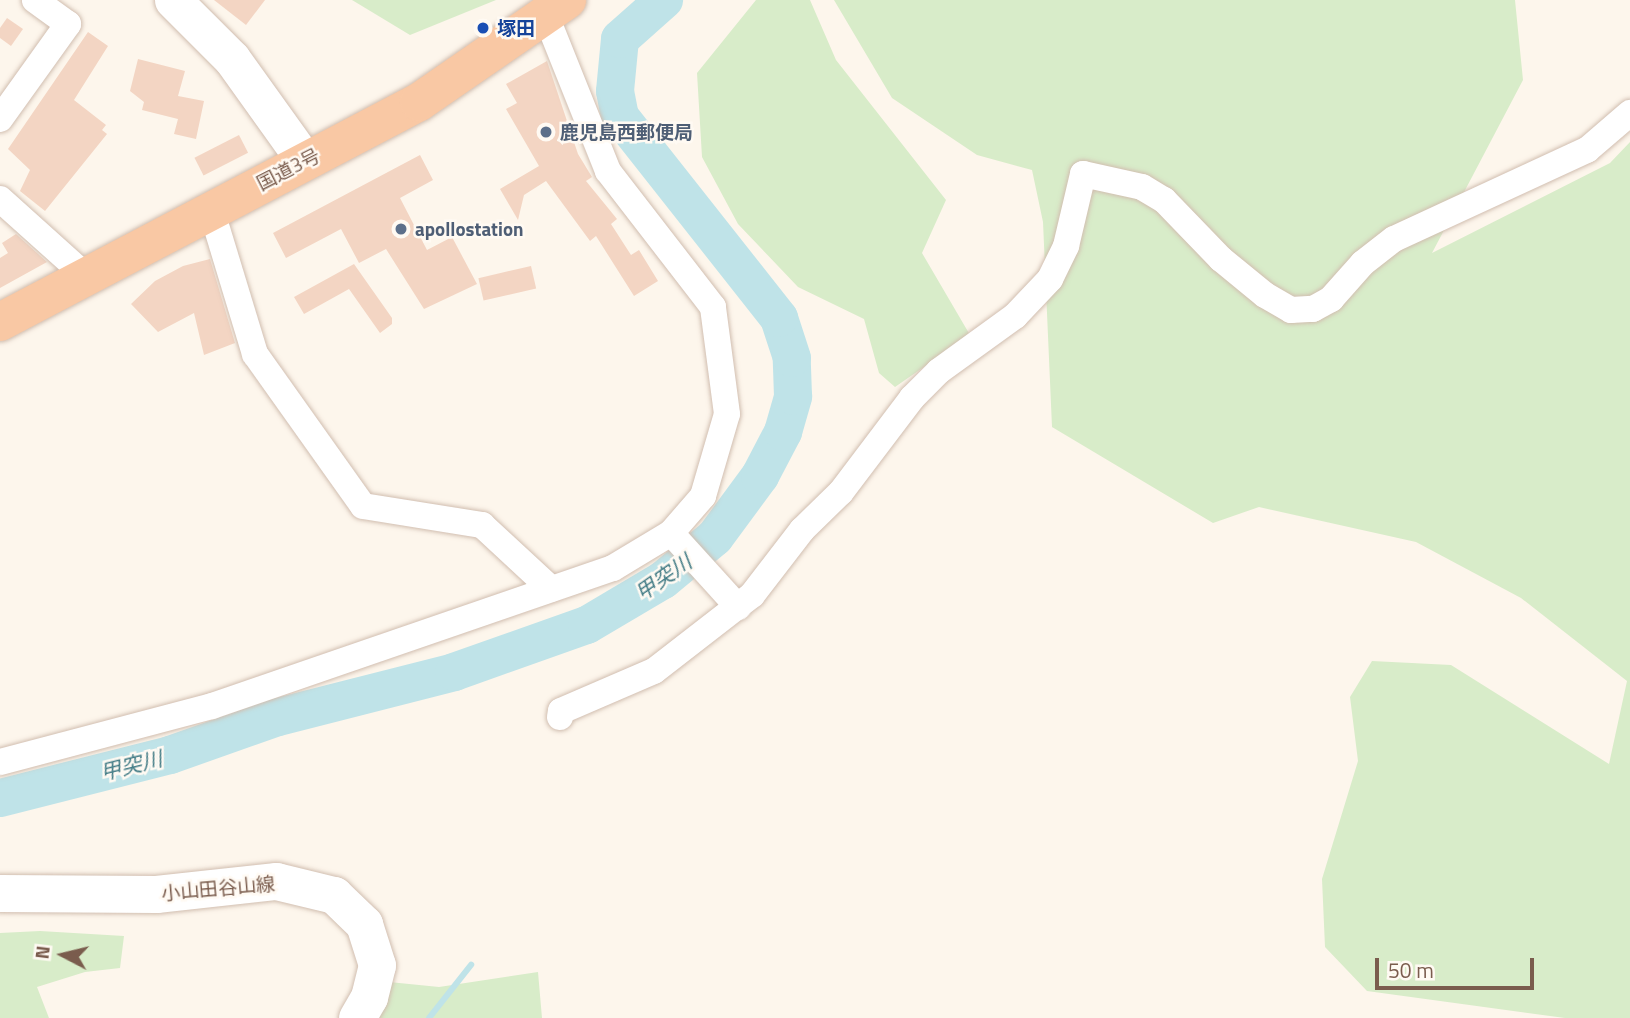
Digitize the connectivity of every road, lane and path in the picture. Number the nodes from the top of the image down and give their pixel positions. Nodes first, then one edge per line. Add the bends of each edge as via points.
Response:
1 (35, 0) edge
2 (173, 0) edge
3 (556, 8) edge
4 (1630, 113) edge
5 (0, 119) edge
6 (305, 161) junction
7 (0, 199) edge
8 (211, 209) junction
9 (88, 278) junction
10 (0, 322) edge
11 (671, 533) junction
12 (551, 589) junction
13 (738, 607) junction
14 (560, 717) dead end
15 (0, 762) edge
16 (0, 893) edge
17 (356, 1018) edge

1 - 5 street via 68,24
2 - 6 main road via 232,59
3 - 6 highway, 国道3号 via 419,102
3 - 11 street via 608,171 713,307 727,414 703,496
4 - 13 street via 1587,150 1394,239 1363,263 1331,299 1313,309 1291,310 1265,295 1153,194 1083,174 1066,246 1050,279 1015,316 939,371 912,398 841,492 802,530
6 - 8 highway, 国道3号
7 - 9 street
8 - 9 highway, 国道3号
8 - 12 street via 255,354 363,506 482,524
9 - 10 highway, 国道3号
11 - 12 street via 613,568
11 - 13 street
12 - 15 street via 212,705
13 - 14 street via 654,671 561,711
16 - 17 main road, 小山田谷山線 via 142,894 276,881 334,895 364,924 377,965 369,997

